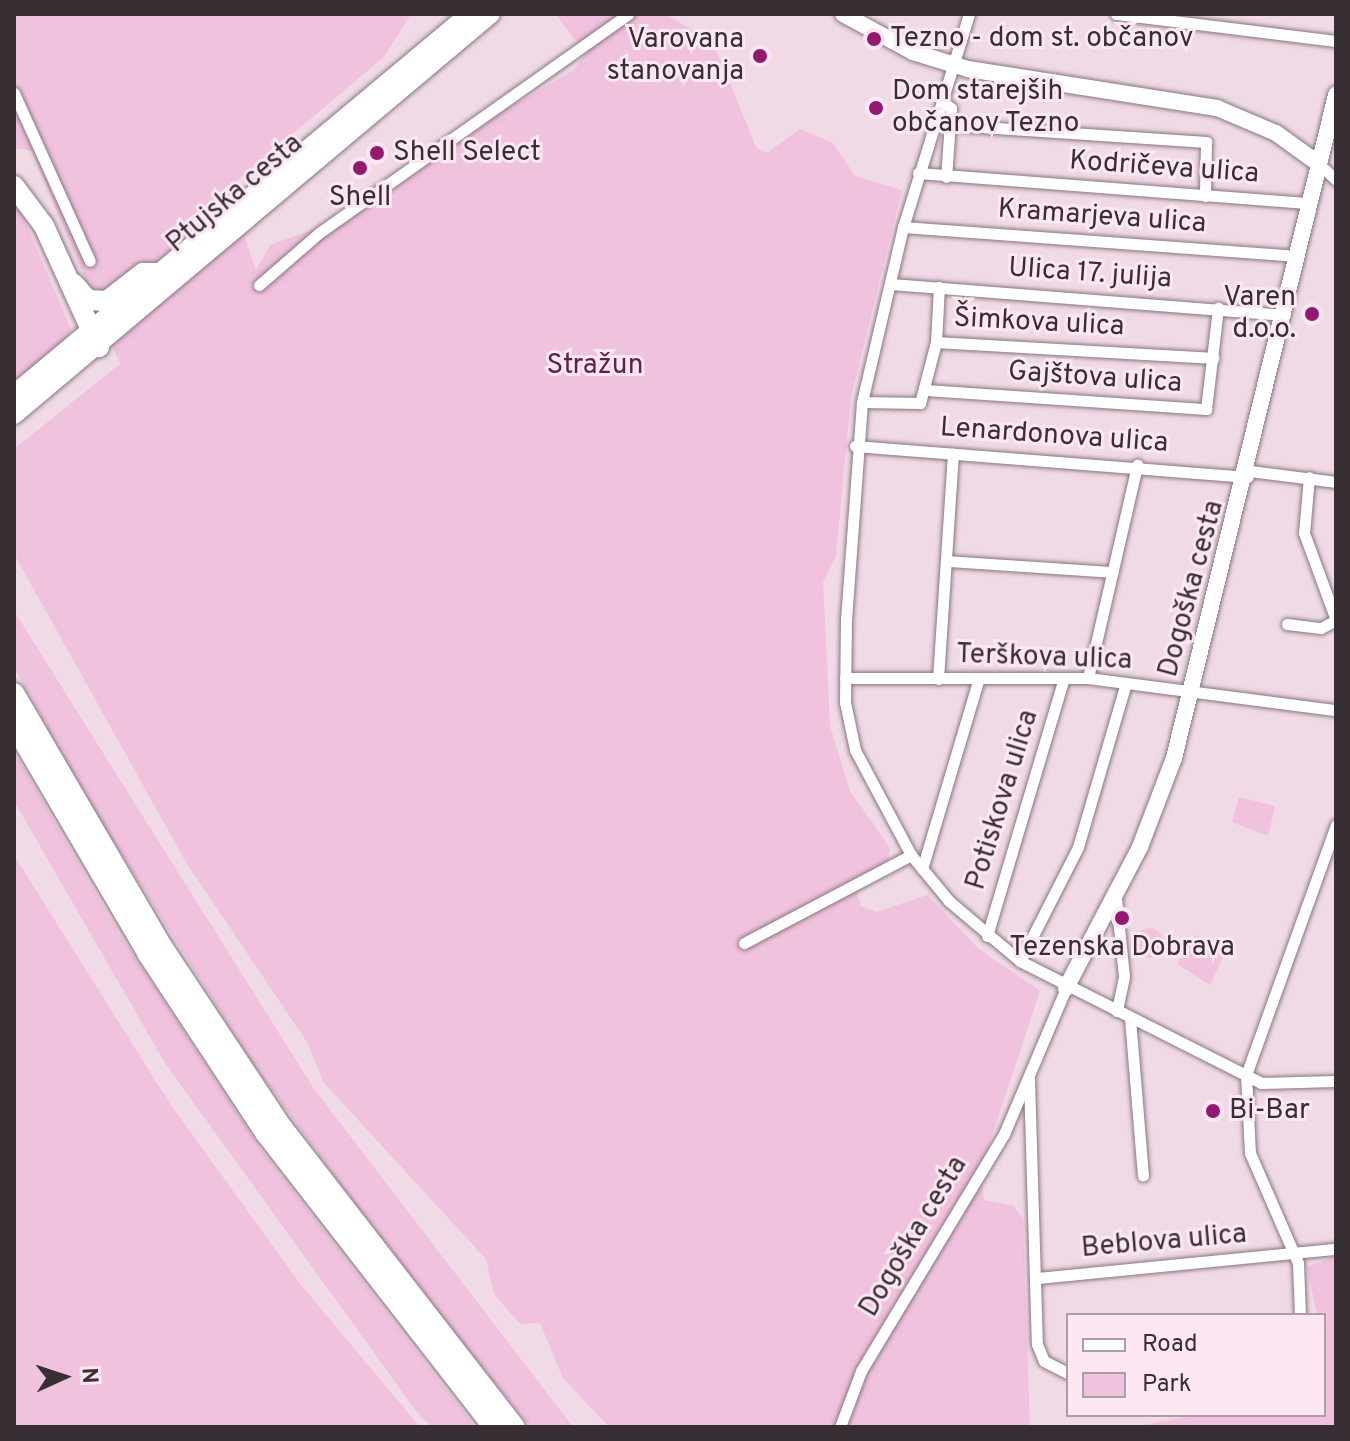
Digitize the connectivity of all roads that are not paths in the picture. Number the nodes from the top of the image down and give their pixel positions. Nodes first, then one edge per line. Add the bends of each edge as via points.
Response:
1 (469, 14) edge
2 (491, 14) edge
3 (628, 14) edge
4 (843, 14) edge
5 (969, 14) edge
6 (1116, 14) edge
7 (1336, 41) edge
8 (955, 66) junction
9 (14, 93) edge
10 (1336, 95) edge
11 (943, 102) junction
12 (951, 125) junction
13 (1319, 164) junction
14 (918, 173) junction
15 (946, 177) junction
16 (1336, 180) edge
17 (14, 186) edge
18 (1205, 196) junction
19 (1310, 203) junction
20 (903, 227) junction
21 (1298, 256) junction
22 (90, 261) dead end
23 (62, 267) junction
24 (157, 273) junction
25 (891, 284) junction
26 (259, 285) dead end
27 (939, 287) junction
28 (1218, 308) junction
29 (1285, 315) junction
30 (94, 339) junction
31 (936, 342) junction
32 (1214, 358) junction
33 (926, 390) junction
34 (14, 394) edge
35 (862, 402) junction
36 (14, 415) edge
37 (855, 446) junction
38 (953, 453) junction
39 (1137, 465) junction
40 (1249, 474) junction
41 (1309, 477) junction
42 (1336, 482) edge
43 (947, 561) junction
44 (1113, 572) junction
45 (1287, 624) dead end
46 (845, 678) junction
47 (1064, 678) junction
48 (1088, 678) junction
49 (938, 679) junction
50 (978, 681) junction
51 (1126, 683) junction
52 (1193, 690) junction
53 (14, 693) edge
54 (1336, 710) edge
55 (14, 725) edge
56 (1336, 825) edge
57 (911, 855) junction
58 (1331, 862) edge
59 (922, 869) junction
60 (1116, 898) junction
61 (987, 936) junction
62 (744, 943) dead end
63 (1020, 961) junction
64 (1066, 988) junction
65 (1117, 1011) junction
66 (1130, 1018) junction
67 (1029, 1072) junction
68 (1246, 1075) junction
69 (1336, 1081) edge
70 (1143, 1175) dead end
71 (1336, 1249) edge
72 (1294, 1254) junction
73 (1038, 1278) junction
74 (1300, 1313) edge
75 (1066, 1372) edge
76 (493, 1427) edge
77 (515, 1427) edge
78 (840, 1427) edge

1 - 24 main road, Ptujska cesta
2 - 30 main road, Ptujska cesta
3 - 26 street via 300,247
4 - 8 street
5 - 8 street
6 - 7 street
8 - 11 street
8 - 13 street via 1217,108 1276,133
9 - 22 street
10 - 13 street, Dogoška cesta
11 - 12 street via 951,108
11 - 14 street
12 - 15 street
12 - 18 street via 1206,142
13 - 16 street
13 - 19 street, Dogoška cesta
14 - 15 street, Kodričeva ulica
14 - 20 street
15 - 18 street, Kodričeva ulica
17 - 23 highway
18 - 19 street, Kodričeva ulica
19 - 21 street, Dogoška cesta
20 - 21 street, Kramarjeva ulica
20 - 25 street
21 - 29 street, Dogoška cesta
23 - 24 highway via 97,302 143,273
23 - 30 highway
24 - 30 main road, Ptujska cesta
25 - 27 street, Ulica 17. julija
25 - 35 street
27 - 28 street, Ulica 17. julija
27 - 31 street
28 - 29 street, Ulica 17. julija
28 - 32 street, Gajštova ulica
29 - 40 street, Dogoška cesta
30 - 34 main road, Ptujska cesta
30 - 36 main road, Ptujska cesta
31 - 32 street, Šimkova ulica
31 - 33 street, Šimkova ulica
32 - 33 street, Gajštova ulica via 1206,409
33 - 35 street via 915,405
35 - 37 street
37 - 38 street, Lenardonova ulica
37 - 46 street
38 - 39 street, Lenardonova ulica
38 - 43 street
39 - 40 street, Lenardonova ulica
39 - 44 street
40 - 41 street, Lenardonova ulica
40 - 52 street, Dogoška cesta
41 - 42 street, Lenardonova ulica
41 - 45 street via 1304,533 1336,620 1321,628
43 - 44 street
43 - 49 street
44 - 48 street
46 - 49 street, Terškova ulica
46 - 57 street via 848,726 865,776
47 - 48 street, Terškova ulica
47 - 50 street, Terškova ulica
47 - 61 street, Potiskova ulica
48 - 51 street, Terškova ulica
49 - 50 street, Terškova ulica
50 - 59 street
51 - 52 street, Terškova ulica
51 - 63 street via 1078,847
52 - 54 street, Terškova ulica
52 - 60 street, Dogoška cesta via 1166,782
53 - 77 highway via 154,932 274,1115
55 - 76 highway via 147,953 266,1134
56 - 58 street
57 - 59 street
57 - 62 street
58 - 68 street
59 - 61 street
60 - 64 street, Dogoška cesta
60 - 65 street via 1124,977
61 - 63 street
63 - 64 street
64 - 65 street
64 - 67 street, Dogoška cesta
65 - 66 street
66 - 68 street
66 - 70 street
67 - 73 street, Dogoška cesta
67 - 78 street, Dogoška cesta via 966,1207 861,1371
68 - 69 street via 1276,1086
68 - 72 street via 1256,1175
71 - 72 street, Beblova ulica
72 - 73 street, Beblova ulica
72 - 74 street
73 - 75 street, Dogoška cesta via 1038,1351

